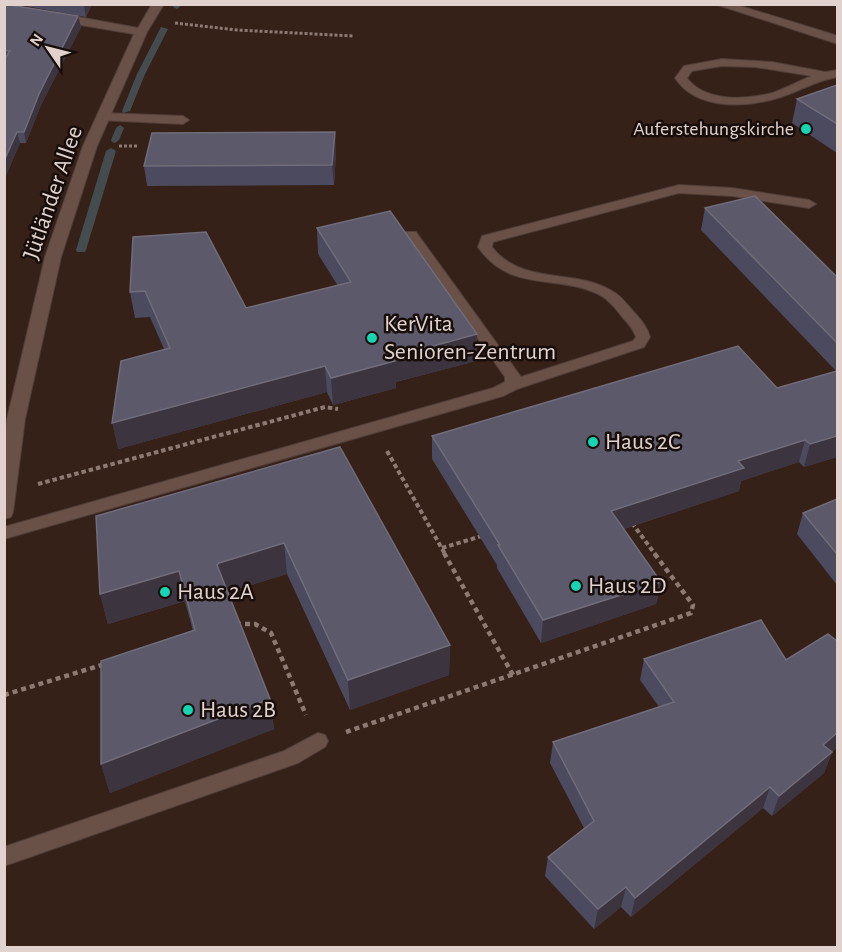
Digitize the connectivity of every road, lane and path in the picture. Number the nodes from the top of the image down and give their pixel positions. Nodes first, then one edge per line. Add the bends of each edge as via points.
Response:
1 (158, 4) edge
2 (720, 4) edge
3 (39, 14) edge
4 (144, 26) junction
5 (354, 36) dead end
6 (837, 40) edge
7 (837, 73) edge
8 (822, 75) junction
9 (103, 117) junction
10 (183, 120) dead end
11 (90, 146) junction
12 (149, 146) edge
13 (809, 204) dead end
14 (411, 235) dead end
15 (512, 385) junction
16 (341, 409) dead end
17 (10, 420) edge
18 (380, 427) junction
19 (7, 492) junction
20 (4, 512) edge
21 (626, 515) edge
22 (496, 532) edge
23 (4, 533) edge
24 (442, 548) junction
25 (227, 627) edge
26 (116, 661) edge
27 (513, 675) junction
28 (4, 695) edge
29 (318, 741) junction
30 (4, 857) edge

1 - 4 street, Jütländer Allee
2 - 6 street
3 - 4 street
4 - 5 path
4 - 9 street, Jütländer Allee
7 - 8 lane
8 - 8 lane via 774,96 733,99 703,96 687,88 681,78 688,68 734,62
9 - 10 lane
9 - 11 street, Jütländer Allee
11 - 12 path
11 - 17 street, Jütländer Allee via 53,257
13 - 15 lane via 732,192 679,189 487,238 485,247 508,269 607,293 642,329 644,337 629,349
14 - 15 lane via 513,377
15 - 18 lane
16 - 19 path via 326,408
17 - 19 street, Jütländer Allee
18 - 23 lane
18 - 24 path via 381,440
19 - 20 street, Jütländer Allee
21 - 27 path via 693,605 691,613
22 - 24 path
24 - 27 path
25 - 29 path via 252,622 271,633
26 - 28 path
27 - 29 path
29 - 30 lane via 291,757

